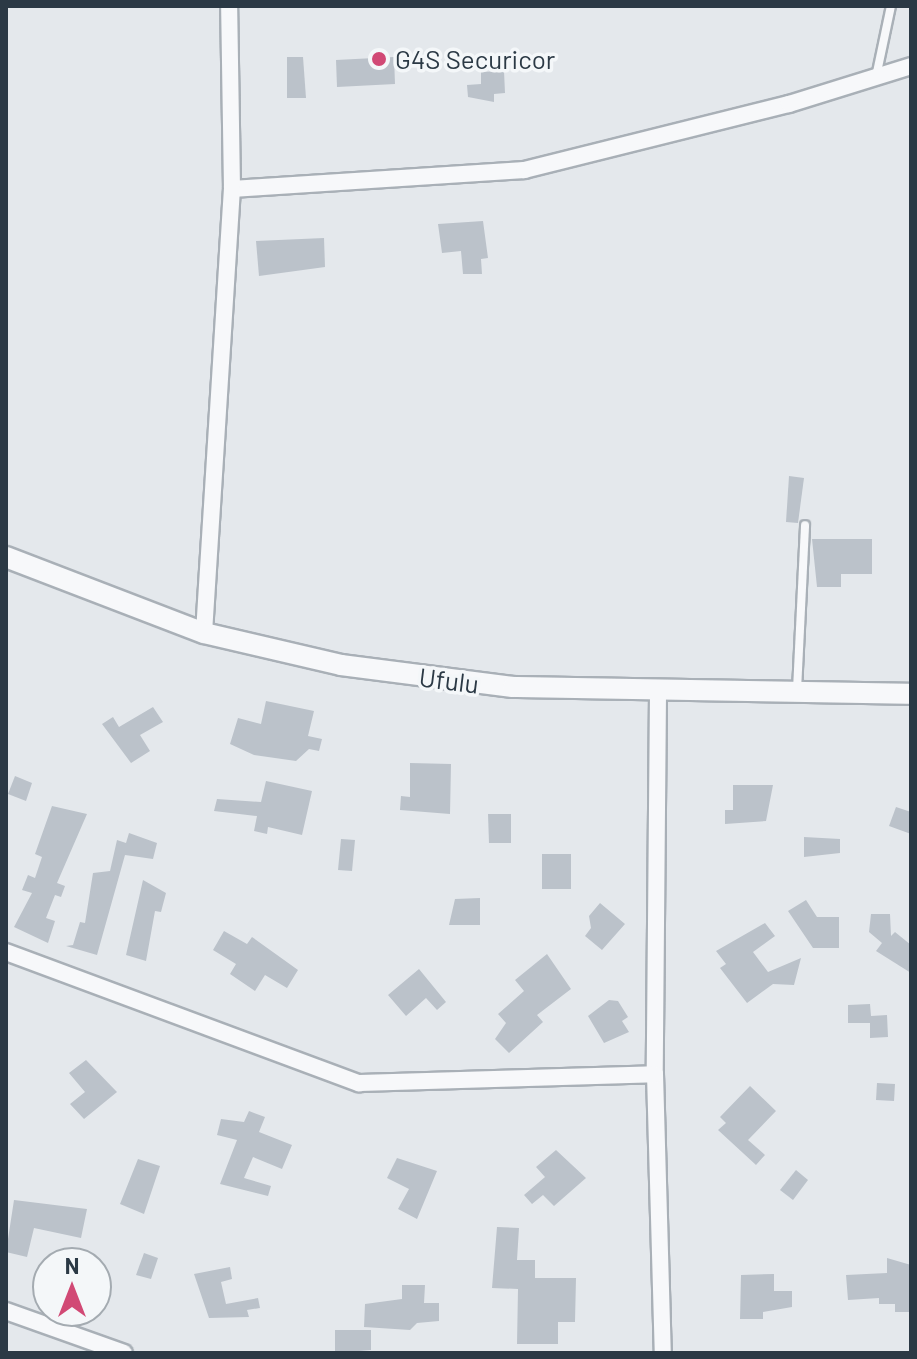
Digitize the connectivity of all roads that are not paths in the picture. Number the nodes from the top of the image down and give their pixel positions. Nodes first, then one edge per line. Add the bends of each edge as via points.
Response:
1 (229, 6) edge
2 (891, 6) edge
3 (911, 66) edge
4 (876, 77) junction
5 (232, 189) junction
6 (805, 525) dead end
7 (6, 557) edge
8 (204, 633) junction
9 (658, 694) junction
10 (911, 694) edge
11 (796, 695) junction
12 (6, 952) edge
13 (655, 1074) junction
14 (6, 1311) edge
15 (124, 1353) edge
16 (663, 1353) edge

1 - 5 street
2 - 4 lane
3 - 4 street
4 - 5 street via 524,170
5 - 8 street
6 - 11 lane
7 - 8 street, Ufulu
8 - 9 street, Ufulu via 429,678
9 - 11 street, Ufulu
9 - 13 street
10 - 11 street, Ufulu
12 - 13 street via 359,1083
13 - 16 street
14 - 15 street

